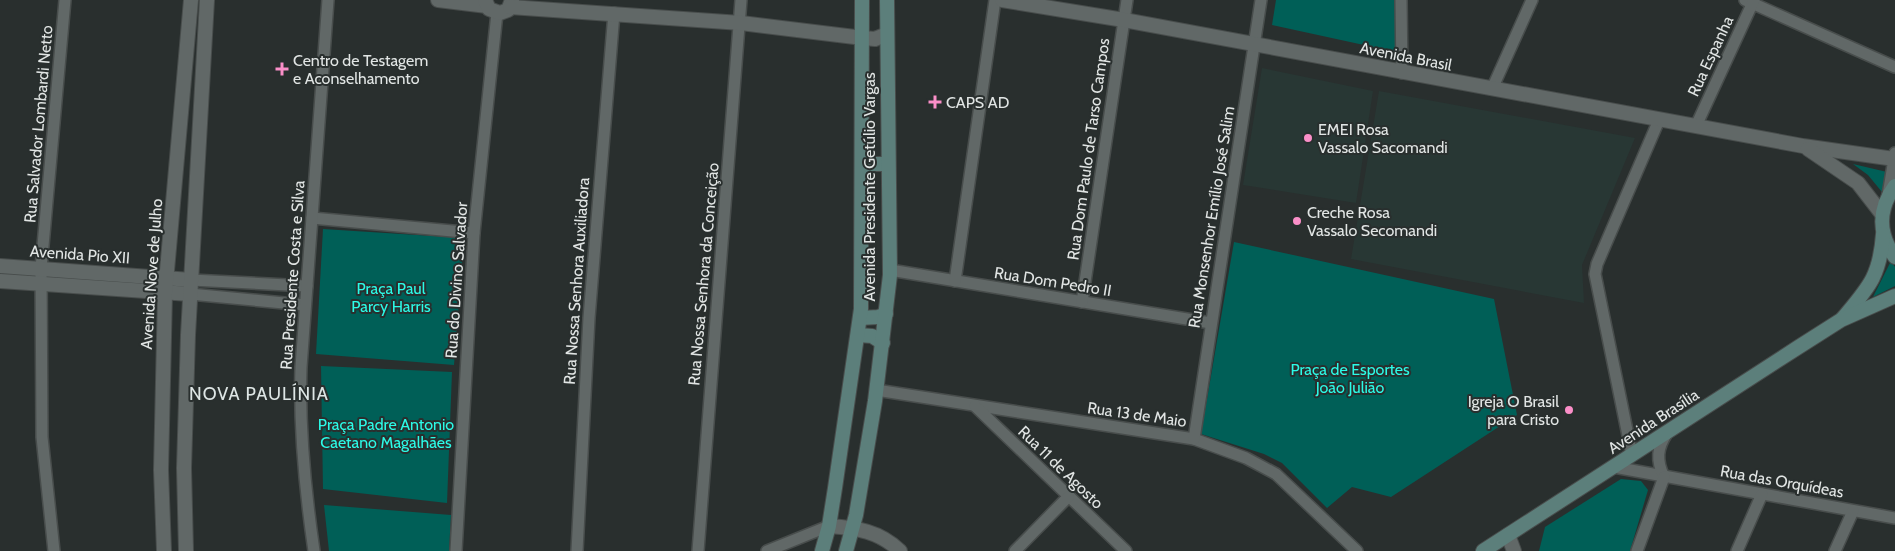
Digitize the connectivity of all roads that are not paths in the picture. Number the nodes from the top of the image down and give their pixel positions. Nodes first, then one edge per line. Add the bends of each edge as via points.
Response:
1 (65, 0) edge
2 (191, 0) edge
3 (207, 0) edge
4 (328, 0) edge
5 (446, 0) edge
6 (741, 0) edge
7 (862, 0) edge
8 (886, 0) edge
9 (996, 0) edge
10 (1002, 0) edge
11 (1127, 0) edge
12 (1261, 0) edge
13 (1401, 0) edge
14 (1532, 0) edge
15 (1751, 1) edge
16 (513, 2) edge
17 (490, 6) edge
18 (614, 14) junction
19 (1124, 20) junction
20 (741, 23) junction
21 (887, 34) junction
22 (863, 38) junction
23 (1253, 44) junction
24 (1895, 67) edge
25 (1402, 73) junction
26 (1492, 89) junction
27 (1658, 120) junction
28 (1696, 126) junction
29 (1803, 146) junction
30 (1894, 157) edge
31 (862, 164) junction
32 (888, 164) junction
33 (1892, 190) edge
34 (1882, 214) junction
35 (312, 218) junction
36 (474, 233) junction
37 (1883, 234) junction
38 (1895, 257) edge
39 (0, 266) edge
40 (41, 268) junction
41 (890, 270) junction
42 (190, 280) junction
43 (0, 281) edge
44 (955, 281) junction
45 (42, 283) junction
46 (166, 286) junction
47 (306, 286) junction
48 (190, 294) junction
49 (1895, 296) edge
50 (1082, 302) junction
51 (305, 305) junction
52 (886, 314) junction
53 (860, 318) junction
54 (1841, 320) junction
55 (1211, 323) junction
56 (858, 335) junction
57 (883, 343) junction
58 (876, 390) junction
59 (975, 406) junction
60 (1667, 433) junction
61 (1194, 439) junction
62 (1632, 455) junction
63 (1614, 467) junction
64 (1664, 477) junction
65 (1762, 494) junction
66 (1068, 497) junction
67 (1853, 511) junction
68 (1895, 518) edge
69 (829, 526) junction
70 (854, 528) junction
71 (1508, 535) junction
72 (54, 551) edge
73 (164, 551) edge
74 (186, 551) edge
75 (314, 551) edge
76 (456, 551) edge
77 (577, 551) edge
78 (698, 551) edge
79 (768, 551) edge
80 (822, 551) edge
81 (846, 551) edge
82 (900, 551) edge
83 (1016, 551) edge
84 (1126, 551) edge
85 (1357, 551) edge
86 (1483, 551) edge
87 (1514, 551) edge
88 (1637, 551) edge
89 (1737, 551) edge
90 (1835, 551) edge

1 - 40 street, Rua Salvador Lombardi Netto
2 - 46 street, Avenida Nove de Julho
3 - 42 street
4 - 35 street, Rua Presidente Costa e Silva
5 - 17 street
6 - 20 street, Rua Nossa Senhora da Conceição
7 - 22 main road, Avenida Presidente Getúlio Vargas
8 - 21 main road, Avenida Presidente Getúlio Vargas
9 - 44 street
10 - 19 street, Avenida Brasil
11 - 19 street, Rua Dom Paulo de Tarso Campos
12 - 23 street, Rua Monsenhor Emílio José Salim
13 - 25 street
14 - 26 street
15 - 24 street
15 - 28 street, Rua Espanha
16 - 17 street via 503,13
16 - 18 street via 529,8
17 - 36 street, Rua do Divino Salvador
18 - 20 street
18 - 77 street, Rua Nossa Senhora Auxiliadora via 588,318
19 - 23 street, Avenida Brasil
19 - 50 street, Rua Dom Paulo de Tarso Campos
20 - 22 street
20 - 78 street, Rua Nossa Senhora da Conceição
21 - 22 street via 875,39
21 - 32 main road, Avenida Presidente Getúlio Vargas
22 - 31 main road, Avenida Presidente Getúlio Vargas
23 - 25 street, Avenida Brasil
23 - 55 street, Rua Monsenhor Emílio José Salim
25 - 26 street, Avenida Brasil
26 - 27 street, Avenida Brasil
27 - 28 street, Avenida Brasil
27 - 62 street via 1595,274
28 - 29 street, Avenida Brasil
29 - 30 street, Avenida Brasil
29 - 34 street, Avenida Brasil via 1858,183
30 - 33 street
31 - 32 main road
31 - 53 main road, Avenida Presidente Getúlio Vargas
32 - 41 main road, Avenida Presidente Getúlio Vargas
33 - 34 main road
34 - 37 main road, Avenida Brasília
35 - 36 street
35 - 47 street, Rua Presidente Costa e Silva
36 - 76 street, Rua do Divino Salvador
37 - 38 main road
37 - 54 main road, Avenida Brasília via 1876,272 1869,286
39 - 40 street, Avenida Pio XII
40 - 45 street, Rua Salvador Lombardi Netto
40 - 46 street, Avenida Pio XII
41 - 44 street, Rua Dom Pedro II
41 - 52 main road, Avenida Presidente Getúlio Vargas
42 - 46 street, Avenida Pio XII
42 - 47 street, Avenida Pio XII
42 - 48 street
43 - 45 street, Avenida Pio XII
44 - 50 street, Rua Dom Pedro II
45 - 46 street, Avenida Pio XII
45 - 72 street, Rua Salvador Lombardi Netto via 42,437
46 - 48 street, Avenida Pio XII
46 - 73 street, Avenida Nove de Julho via 161,470
47 - 51 street, Rua Presidente Costa e Silva
48 - 51 street, Avenida Pio XII
48 - 74 street via 184,468
49 - 54 main road, Avenida Brasília
50 - 55 street, Rua Dom Pedro II
51 - 75 street, Rua Presidente Costa e Silva via 299,418
52 - 53 main road
52 - 57 main road, Avenida Presidente Getúlio Vargas
53 - 56 main road, Avenida Presidente Getúlio Vargas
54 - 60 main road, Avenida Brasília
55 - 61 street, Rua Monsenhor Emílio José Salim
56 - 57 main road via 872,336
56 - 69 main road, Avenida Presidente Getúlio Vargas
57 - 58 main road, Avenida Presidente Getúlio Vargas
58 - 59 street, Rua 13 de Maio
58 - 70 main road, Avenida Presidente Getúlio Vargas
59 - 61 street, Rua 13 de Maio
59 - 66 street, Rua 11 de Agosto
60 - 62 main road, Avenida Brasília
60 - 64 street via 1659,445 1658,456
61 - 85 street, Rua 13 de Maio via 1246,458 1276,474
62 - 63 main road, Avenida Brasília
63 - 64 street, Rua das Orquídeas
63 - 71 main road, Avenida Brasília
64 - 65 street, Rua das Orquídeas
64 - 88 street
65 - 67 street, Rua das Orquídeas
65 - 89 street
66 - 83 street
66 - 84 street, Rua 11 de Agosto
67 - 68 street, Rua das Orquídeas
67 - 90 street
69 - 70 street
69 - 79 street
69 - 80 main road, Avenida Presidente Getúlio Vargas
70 - 81 main road, Avenida Presidente Getúlio Vargas
70 - 82 street via 876,533
71 - 86 main road, Avenida Brasília
71 - 87 street

